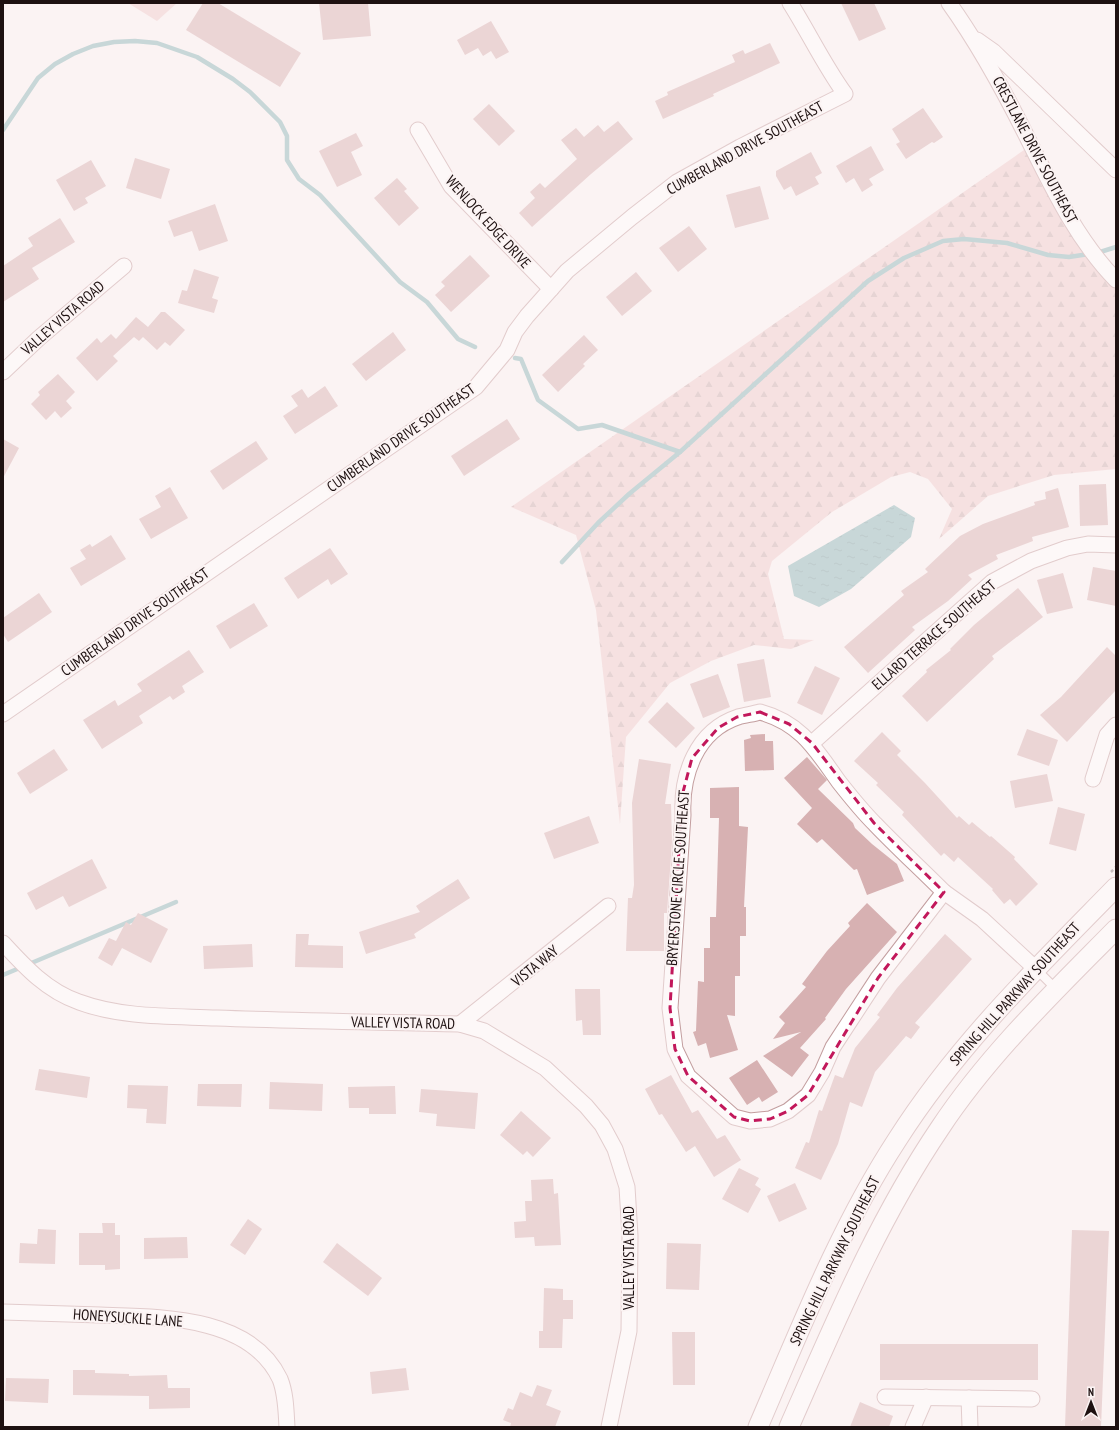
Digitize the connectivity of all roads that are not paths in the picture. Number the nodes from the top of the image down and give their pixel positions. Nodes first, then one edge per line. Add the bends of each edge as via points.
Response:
1 (790, 3) edge
2 (949, 3) edge
3 (973, 37) junction
4 (418, 130) dead end
5 (1116, 170) edge
6 (124, 266) dead end
7 (1116, 280) edge
8 (551, 289) junction
9 (3, 372) edge
10 (1116, 544) edge
11 (3, 714) edge
12 (1116, 725) edge
13 (812, 743) junction
14 (1093, 779) dead end
15 (1116, 887) edge
16 (944, 892) junction
17 (608, 906) dead end
18 (1116, 929) edge
19 (3, 943) edge
20 (1036, 969) junction
21 (1056, 990) junction
22 (460, 1024) junction
23 (3, 1312) edge
24 (885, 1397) dead end
25 (926, 1397) junction
26 (969, 1398) junction
27 (1032, 1398) dead end
28 (287, 1427) edge
29 (609, 1427) edge
30 (758, 1427) edge
31 (789, 1427) edge
32 (913, 1427) edge
33 (970, 1427) edge

1 - 8 street, CUMBERLAND DRIVE SOUTHEAST via 828,71 845,94 677,182 567,271
2 - 3 street, CRESTLANE DRIVE SOUTHEAST
3 - 5 street, CRESTLANE DRIVE SOUTHEAST via 994,52
3 - 7 street, CRESTLANE DRIVE SOUTHEAST via 1065,211
4 - 8 street, WENLOCK EDGE DRIVE via 451,186
6 - 9 street, VALLEY VISTA ROAD
8 - 11 street, CUMBERLAND DRIVE SOUTHEAST via 527,316 515,332 507,350 476,387
10 - 13 street, ELLARD TERRACE SOUTHEAST via 1088,544 1067,548 1031,561 992,582
12 - 14 street via 1107,735
13 - 16 street, BRYERSTONE CIRCLE SOUTHEAST via 840,783 874,823
13 - 16 street, BRYERSTONE CIRCLE SOUTHEAST via 776,716 760,712 737,717 718,728 692,758 682,796 683,816 670,1008 675,1049 688,1076 734,1117 750,1121 770,1119 788,1111 808,1095 833,1047 878,978
15 - 20 street, SPRING HILL PARKWAY SOUTHEAST
16 - 20 street via 982,919
17 - 22 street, VISTA WAY
18 - 21 street, SPRING HILL PARKWAY SOUTHEAST
19 - 22 street, VALLEY VISTA ROAD via 40,981 58,993 101,1008 172,1016
20 - 21 lane
20 - 30 street, SPRING HILL PARKWAY SOUTHEAST via 971,1038 897,1140 843,1236
21 - 31 street, SPRING HILL PARKWAY SOUTHEAST via 987,1065 940,1127 897,1196 866,1256
22 - 29 street, VALLEY VISTA ROAD via 484,1031 506,1042 545,1068 586,1106 602,1125 615,1149 628,1187 629,1331
23 - 28 street, HONEYSUCKLE LANE via 156,1317 202,1324 224,1331 244,1340 257,1350 280,1379 286,1405
24 - 25 street
25 - 26 street
25 - 32 street
26 - 27 street
26 - 33 street

